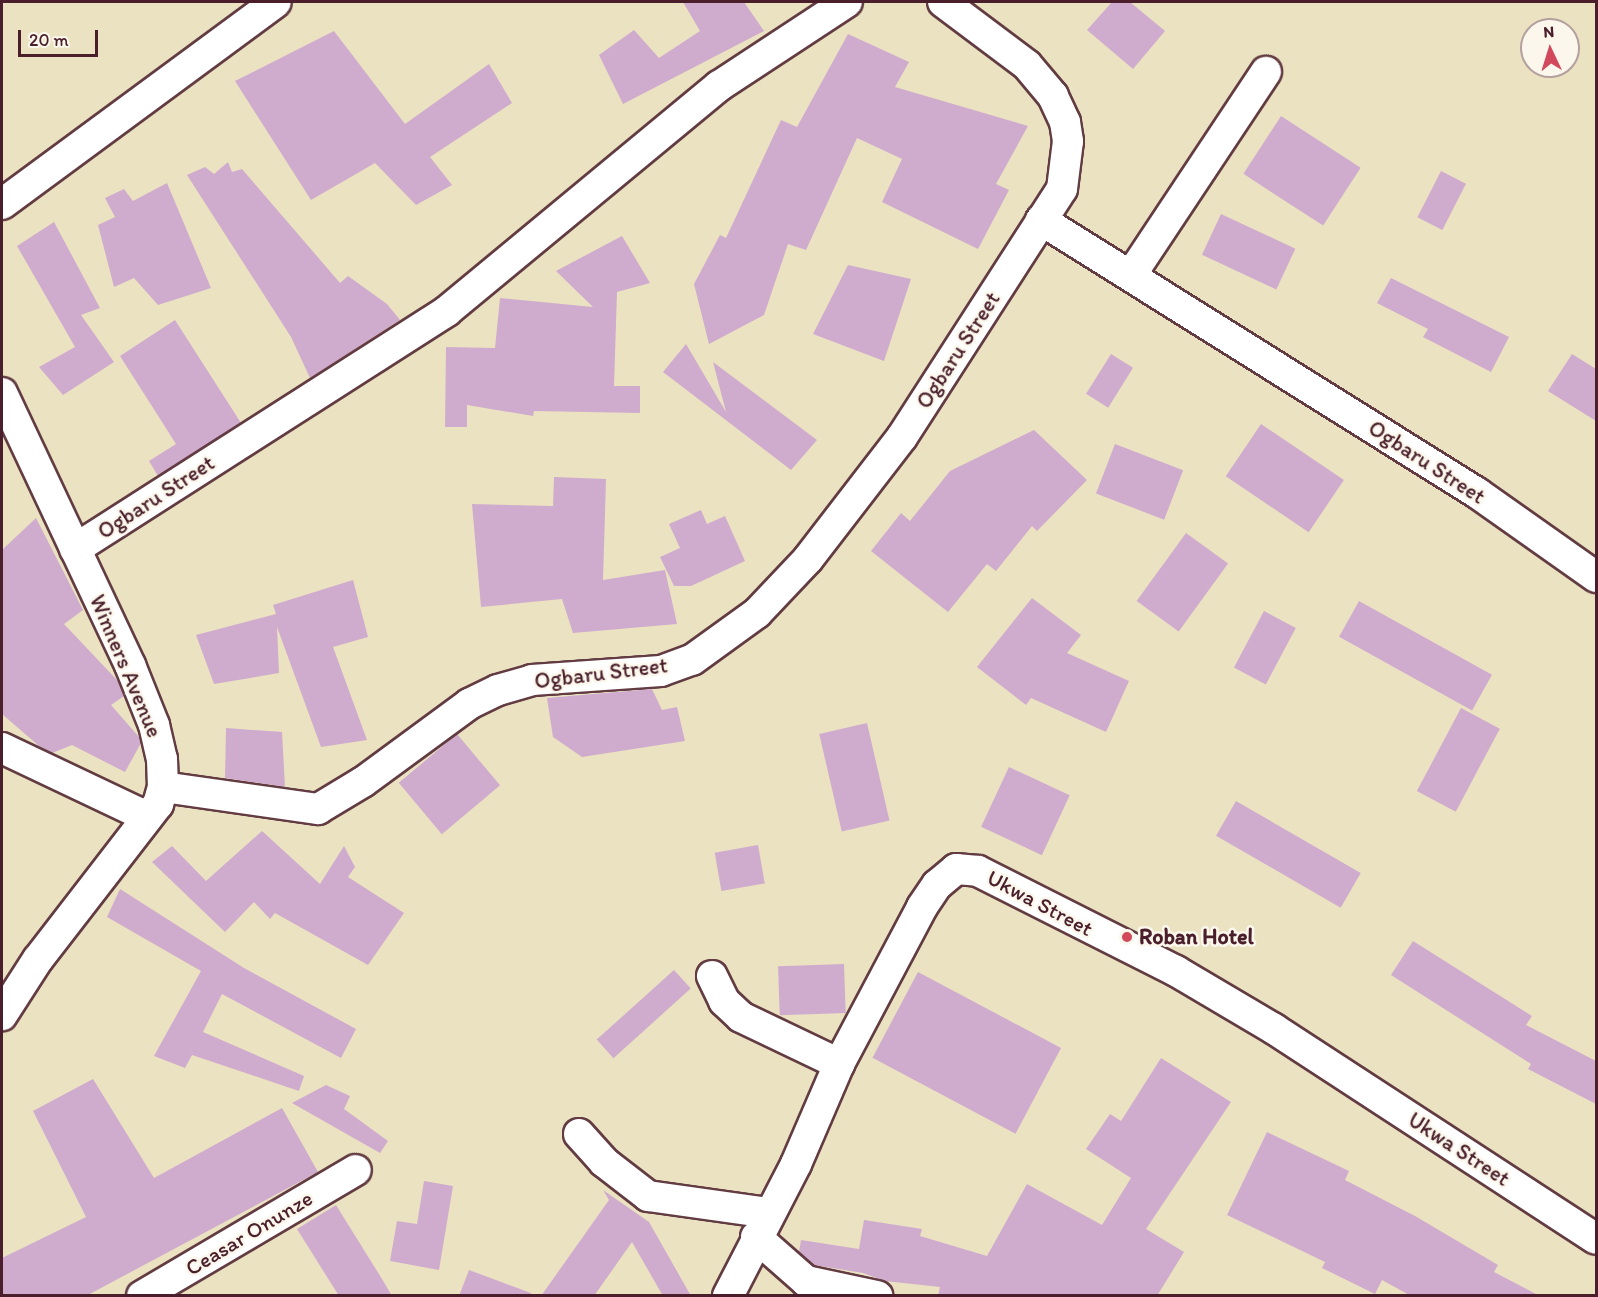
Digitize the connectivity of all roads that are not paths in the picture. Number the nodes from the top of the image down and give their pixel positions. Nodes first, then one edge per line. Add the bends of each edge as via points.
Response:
1 (276, 2) edge
2 (847, 2) edge
3 (943, 2) edge
4 (1266, 72) dead end
5 (2, 204) edge
6 (1041, 220) junction
7 (1131, 275) junction
8 (2, 393) edge
9 (75, 549) junction
10 (1596, 577) edge
11 (2, 748) edge
12 (163, 787) junction
13 (147, 817) junction
14 (712, 976) dead end
15 (2, 1015) edge
16 (839, 1064) junction
17 (579, 1134) dead end
18 (356, 1170) dead end
19 (762, 1225) junction
20 (1596, 1239) edge
21 (142, 1296) edge
22 (728, 1296) edge
23 (877, 1296) edge

1 - 5 street
2 - 9 street, Ogbaru Street via 719,86 447,311
3 - 6 street, Ogbaru Street via 1028,65 1053,96 1065,122 1067,152 1062,189
4 - 7 street
6 - 7 street, Ogbaru Street
6 - 12 street, Ogbaru Street via 902,437 839,519 757,613 692,660 661,671 532,680 498,690 469,704 355,787 318,809
7 - 10 street, Ogbaru Street via 1477,493
8 - 9 street, Winners Avenue
9 - 12 street, Winners Avenue via 154,725 162,759
11 - 13 street
12 - 13 street, Winners Avenue via 158,804
13 - 15 street, Winners Avenue via 38,959
14 - 16 street via 724,1001 741,1017
16 - 19 street, Ukwa Street via 796,1164
16 - 20 street, Ukwa Street via 937,885 956,869 978,871 1176,971 1235,1006
17 - 19 street via 604,1162 648,1196
18 - 21 street, Ceasar Onunze
19 - 22 street, Ukwa Street
19 - 23 street via 806,1281

